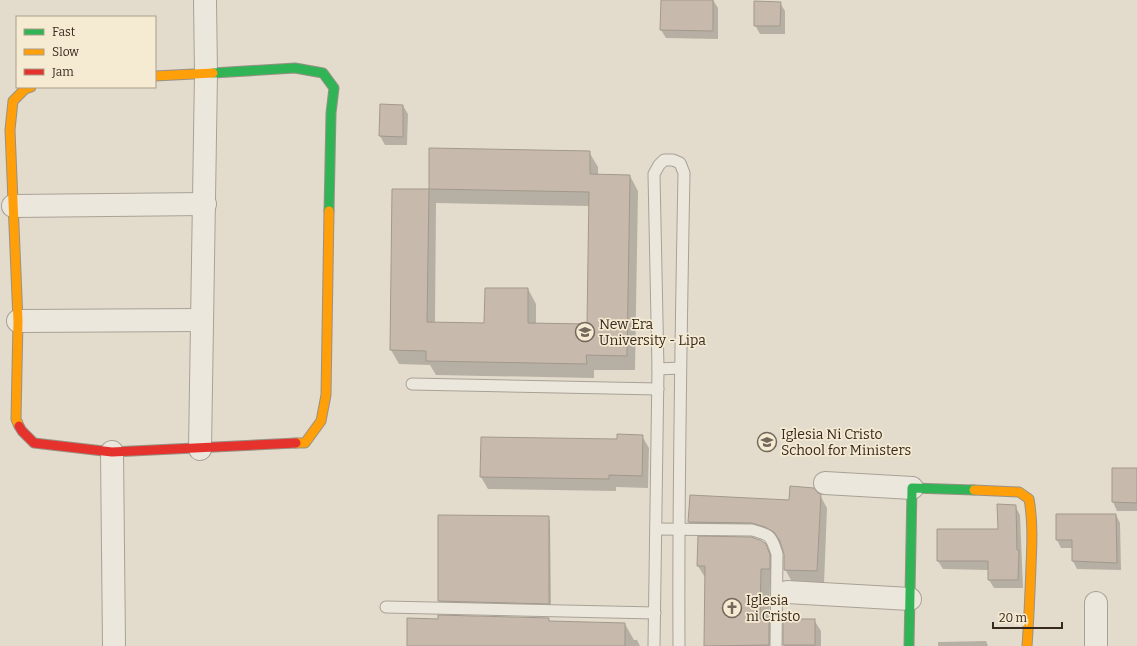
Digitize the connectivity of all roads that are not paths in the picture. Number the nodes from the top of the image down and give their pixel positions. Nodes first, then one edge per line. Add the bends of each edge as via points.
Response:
1 (205, 0) edge
2 (206, 73) junction
3 (156, 76) edge
4 (28, 88) edge
5 (205, 204) junction
6 (13, 206) junction
7 (202, 320) junction
8 (18, 321) junction
9 (680, 368) junction
10 (658, 369) junction
11 (412, 384) dead end
12 (658, 389) junction
13 (200, 449) junction
14 (112, 452) junction
15 (825, 483) dead end
16 (912, 488) junction
17 (656, 529) junction
18 (678, 530) junction
19 (787, 592) dead end
20 (910, 599) junction
21 (1096, 603) dead end
22 (386, 607) dead end
23 (655, 613) junction
24 (114, 646) edge
25 (654, 646) edge
26 (679, 646) edge
27 (776, 646) edge
28 (909, 646) edge
29 (1027, 646) edge
30 (1096, 646) edge

1 - 2 street
2 - 3 street
2 - 5 street
2 - 13 street via 295,68 323,73 334,88 331,113 326,395 321,421 305,443
4 - 6 street via 13,101 10,130
5 - 6 street
5 - 7 street
6 - 8 street
7 - 8 street
7 - 13 street
8 - 14 street via 16,419 22,431 34,443
9 - 10 lane
9 - 10 lane via 684,173 680,163 664,160 654,174
9 - 18 lane
10 - 12 lane
11 - 12 lane
12 - 17 lane
13 - 14 street
14 - 24 street
15 - 16 street
16 - 20 street
16 - 29 street via 1019,492 1029,499 1032,544
17 - 18 lane
17 - 23 lane
18 - 26 lane
18 - 27 lane via 752,530 766,534 772,540 777,554
19 - 20 street
20 - 28 street
21 - 30 street
22 - 23 lane
23 - 25 lane

